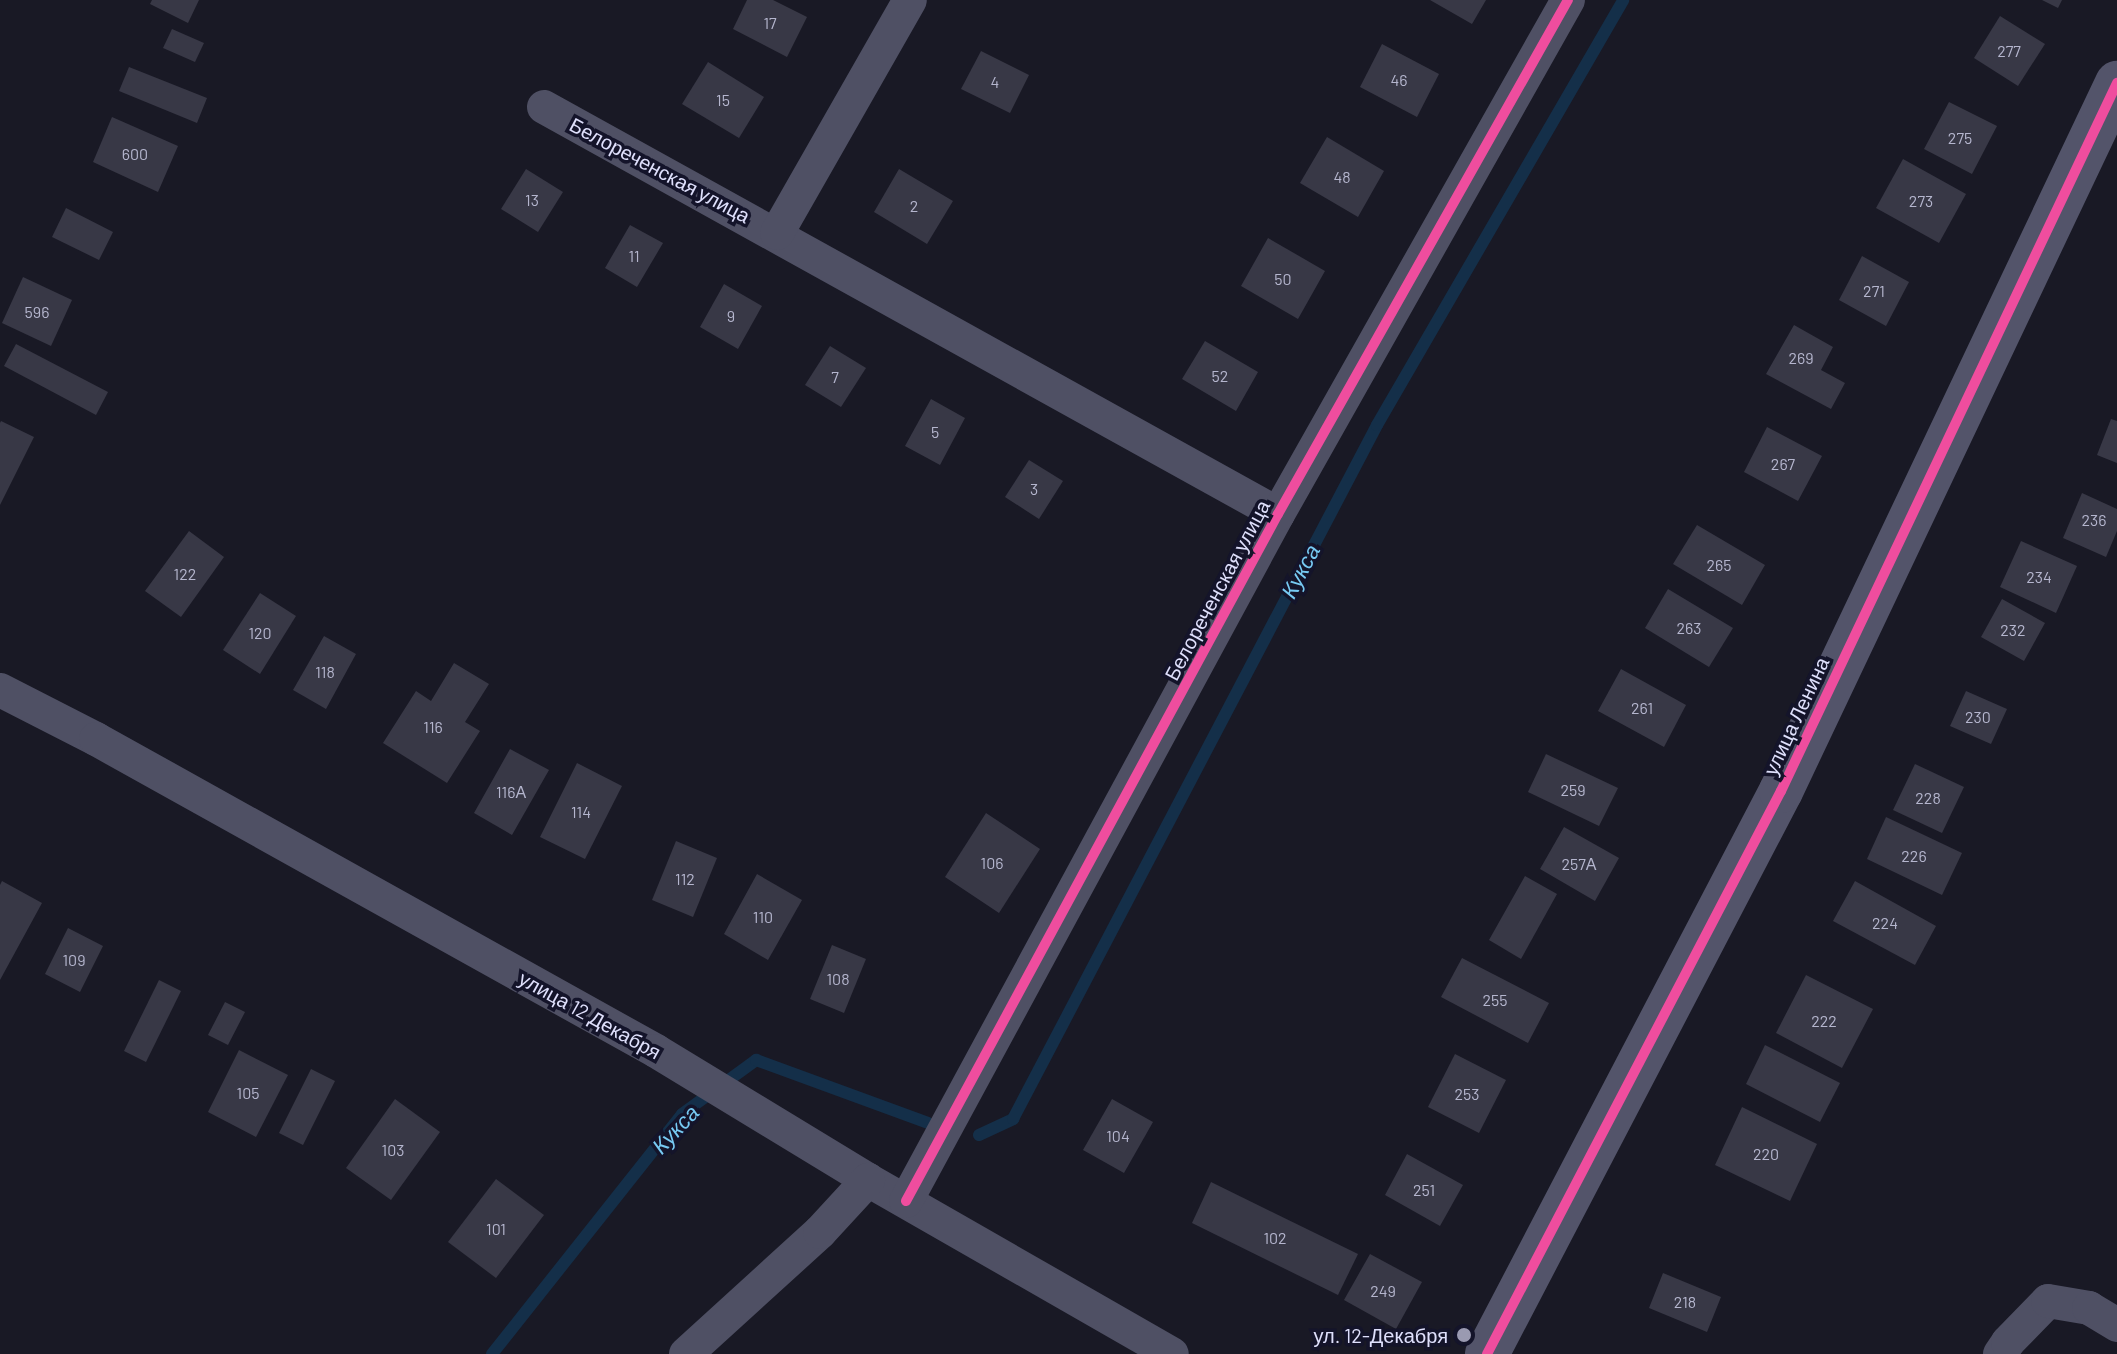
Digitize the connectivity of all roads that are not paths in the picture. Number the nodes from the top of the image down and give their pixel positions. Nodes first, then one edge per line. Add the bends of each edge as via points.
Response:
1 (910, 0) edge
2 (1568, 0) edge
3 (2117, 83) edge
4 (544, 107) dead end
5 (777, 233) junction
6 (1278, 514) junction
7 (0, 690) edge
8 (868, 1180) junction
9 (906, 1201) junction
10 (2117, 1325) edge
11 (686, 1354) edge
12 (1172, 1354) edge
13 (1487, 1354) edge
14 (2000, 1354) edge

1 - 5 street
2 - 6 street, Белореченская улица
3 - 13 street, улица Ленина via 1781,791
4 - 5 street, Белореченская улица
5 - 6 street, Белореченская улица
6 - 9 street, Белореченская улица
7 - 8 street, улица 12 Декабря via 656,1051
8 - 9 street, улица 12 Декабря
8 - 11 street via 820,1232
9 - 12 street, улица 12 Декабря
10 - 14 street via 2089,1308 2048,1301

